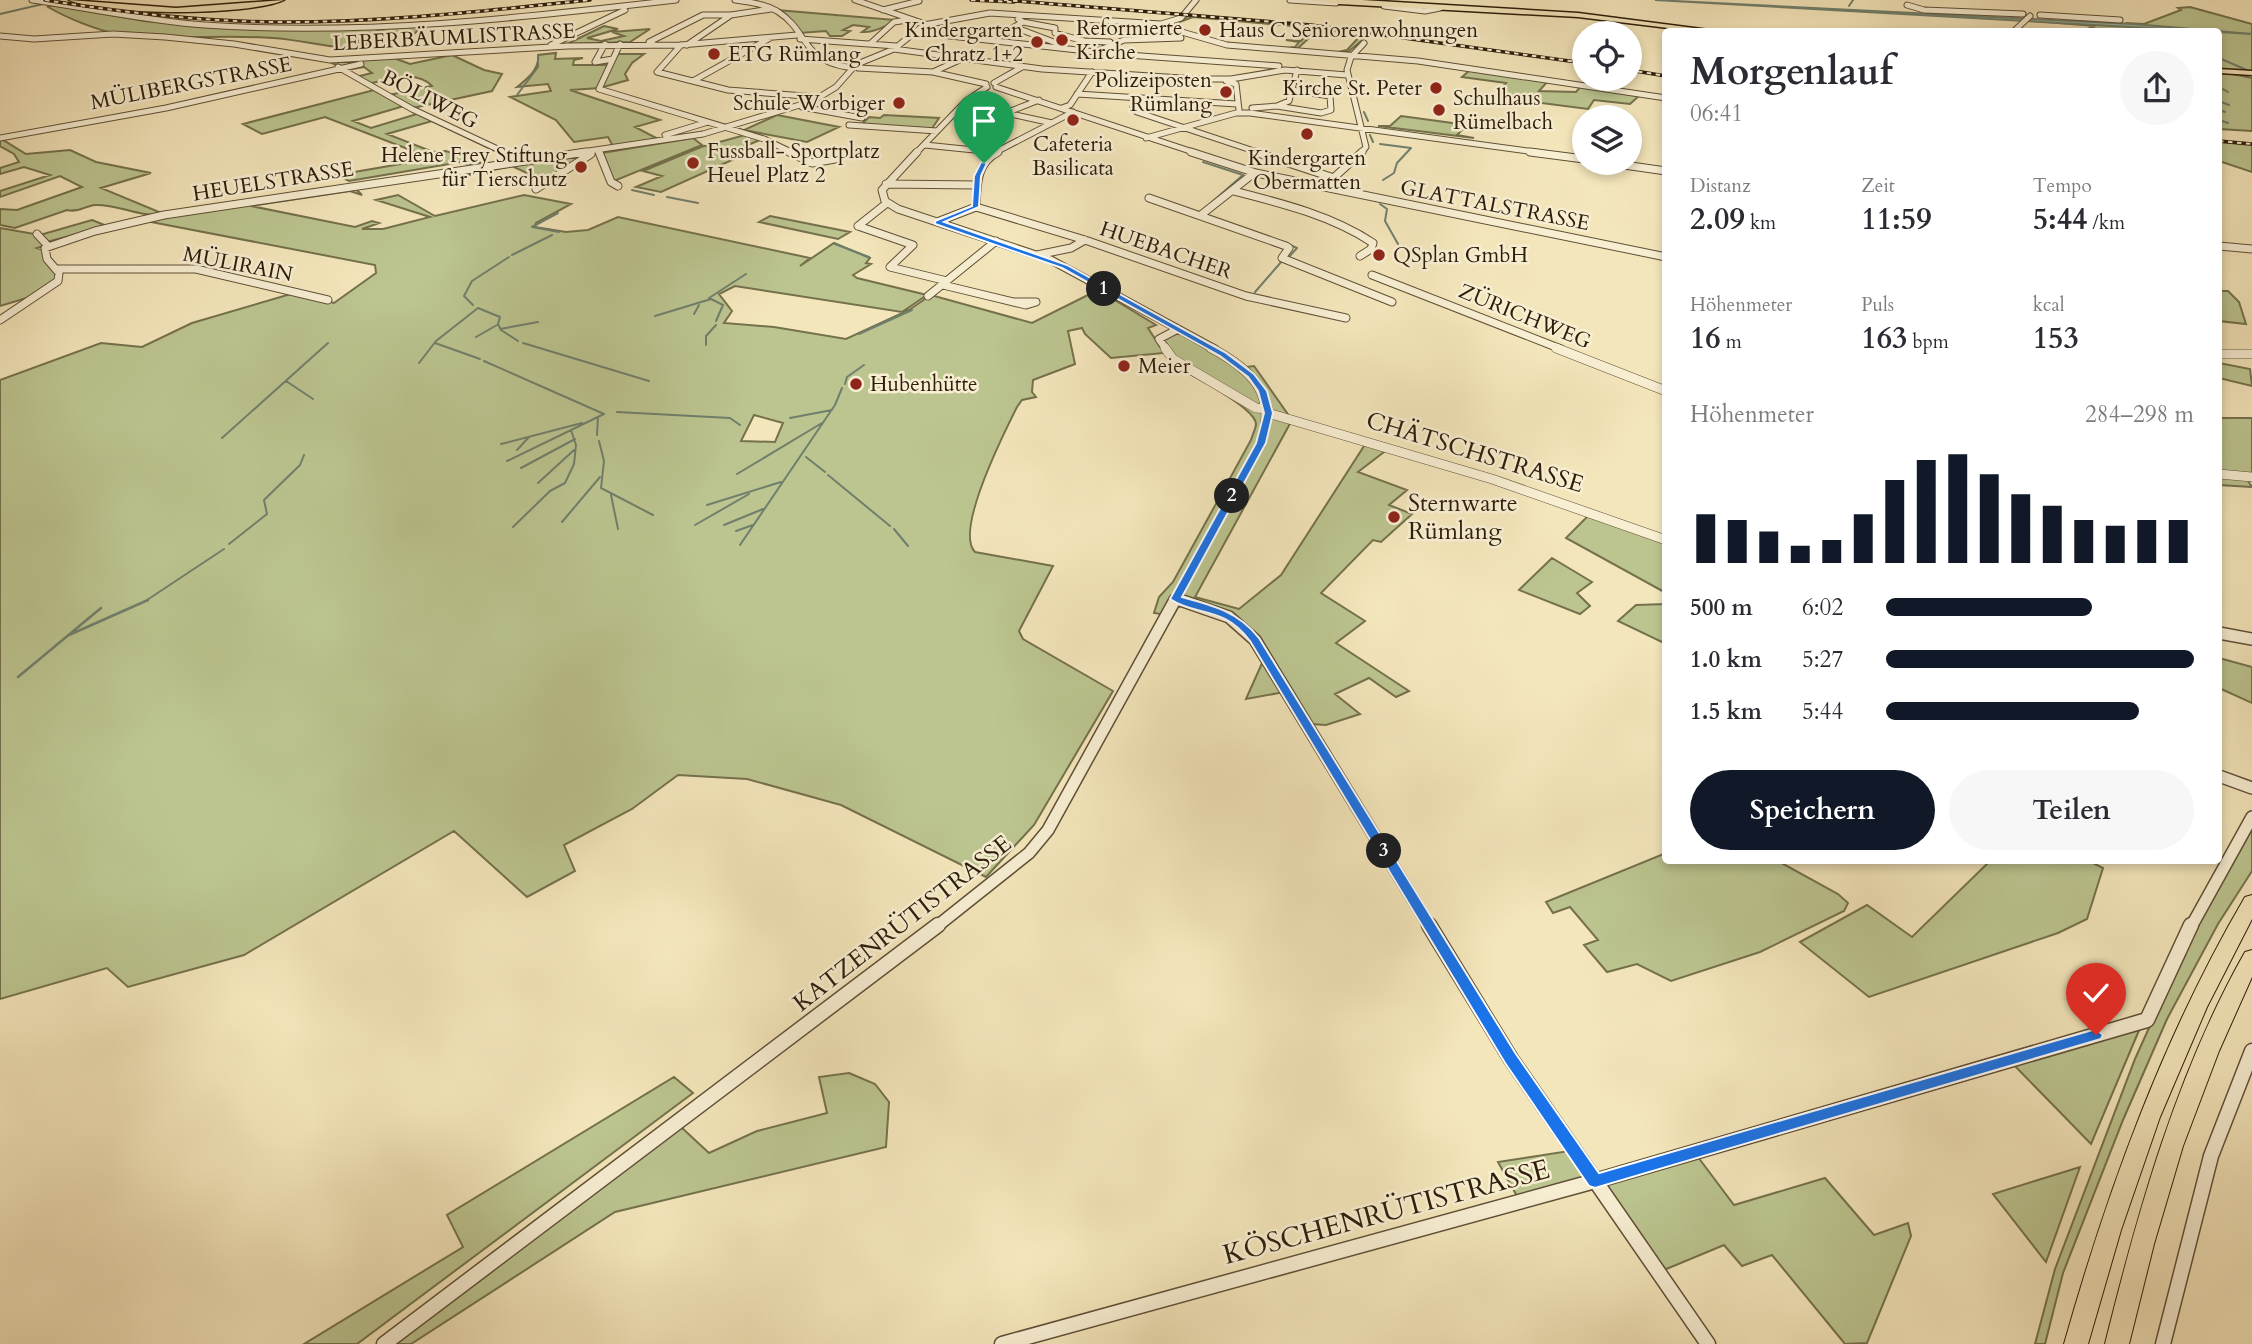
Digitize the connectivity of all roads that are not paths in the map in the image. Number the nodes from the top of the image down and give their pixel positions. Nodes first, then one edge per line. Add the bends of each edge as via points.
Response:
1 (32, 0) edge
2 (72, 0) edge
3 (281, 0) edge
4 (676, 0) edge
5 (735, 0) edge
6 (855, 0) edge
7 (1196, 0) edge
8 (1290, 0) edge
9 (1311, 0) edge
10 (1331, 0) edge
11 (266, 1) edge
12 (916, 1) edge
13 (632, 5) junction
14 (1907, 5) dead end
15 (1437, 7) junction
16 (771, 9) junction
17 (883, 10) junction
18 (732, 15) junction
19 (1017, 15) junction
20 (2027, 16) junction
21 (909, 20) junction
22 (2120, 20) dead end
23 (1023, 22) junction
24 (1098, 22) junction
25 (1154, 24) junction
26 (926, 25) junction
27 (1088, 27) dead end
28 (1684, 28) edge
29 (2017, 28) edge
30 (1079, 31) dead end
31 (914, 32) junction
32 (0, 36) edge
33 (772, 36) junction
34 (1037, 36) junction
35 (1071, 36) junction
36 (798, 37) junction
37 (1191, 37) junction
38 (952, 39) junction
39 (943, 43) dead end
40 (1110, 43) junction
41 (1364, 43) dead end
42 (605, 44) junction
43 (620, 44) junction
44 (870, 44) junction
45 (660, 45) junction
46 (684, 45) junction
47 (1016, 45) junction
48 (550, 47) junction
49 (895, 47) junction
50 (1007, 49) dead end
51 (1073, 50) junction
52 (1095, 52) junction
53 (999, 54) dead end
54 (1353, 54) junction
55 (967, 56) junction
56 (1067, 56) dead end
57 (388, 58) junction
58 (613, 59) junction
59 (327, 60) junction
60 (989, 60) junction
61 (1058, 64) dead end
62 (853, 67) junction
63 (1021, 67) junction
64 (341, 68) junction
65 (1051, 69) junction
66 (1294, 70) junction
67 (2222, 71) edge
68 (933, 72) junction
69 (1092, 72) junction
70 (2252, 73) edge
71 (1347, 75) junction
72 (1217, 79) junction
73 (693, 80) junction
74 (990, 85) junction
75 (1292, 90) junction
76 (1351, 92) junction
77 (1077, 94) junction
78 (1327, 95) junction
79 (821, 97) junction
80 (1662, 97) edge
81 (1137, 98) junction
82 (1039, 100) junction
83 (800, 106) junction
84 (1277, 106) junction
85 (1062, 108) junction
86 (1238, 109) junction
87 (1073, 112) junction
88 (862, 118) dead end
89 (708, 122) junction
90 (1052, 122) junction
91 (849, 125) dead end
92 (728, 127) junction
93 (1181, 128) junction
94 (1363, 128) junction
95 (937, 131) junction
96 (664, 135) dead end
97 (0, 138) edge
98 (1146, 138) junction
99 (925, 145) junction
100 (596, 151) junction
101 (994, 152) junction
102 (1572, 157) edge
103 (835, 159) dead end
104 (523, 162) junction
105 (1642, 167) edge
106 (1662, 170) edge
107 (1254, 173) junction
108 (1334, 178) junction
109 (886, 184) junction
110 (976, 185) junction
111 (618, 186) dead end
112 (1321, 188) junction
113 (536, 189) dead end
114 (1234, 191) junction
115 (1149, 198) dead end
116 (887, 203) junction
117 (976, 207) junction
118 (1201, 215) junction
119 (937, 222) junction
120 (37, 234) dead end
121 (1085, 240) junction
122 (996, 242) junction
123 (48, 246) junction
124 (2222, 246) edge
125 (2252, 249) edge
126 (1037, 255) junction
127 (1360, 256) dead end
128 (1662, 256) edge
129 (56, 269) junction
130 (1372, 275) dead end
131 (945, 283) junction
132 (928, 296) dead end
133 (328, 300) dead end
134 (1015, 302) dead end
135 (1392, 302) dead end
136 (1346, 318) dead end
137 (0, 320) edge
138 (1178, 329) junction
139 (2222, 354) edge
140 (2252, 355) edge
141 (1662, 389) edge
142 (1268, 411) junction
143 (2222, 474) edge
144 (2252, 477) edge
145 (1662, 539) edge
146 (1175, 599) junction
147 (2222, 634) edge
148 (2252, 639) edge
149 (2222, 777) edge
150 (2252, 788) edge
151 (2252, 817) edge
152 (2252, 902) edge
153 (2252, 957) edge
154 (2252, 1051) edge
155 (1595, 1181) junction
156 (384, 1344) edge
157 (1002, 1344) edge
158 (1707, 1344) edge
159 (2077, 1344) edge
160 (2117, 1344) edge
161 (2163, 1344) edge

1 - 13 street via 150,20 261,27 468,21
2 - 11 main road via 167,11
3 - 11 main road
4 - 13 street
5 - 16 street
6 - 17 street
7 - 25 street via 1181,18
8 - 15 street via 1418,10
9 - 15 main road
10 - 15 main road
12 - 17 street
13 - 48 street
14 - 20 street
15 - 28 main road
16 - 18 street
16 - 36 street, GLATTALSTRASSE via 784,17
17 - 21 street
18 - 45 street via 701,15 649,42
18 - 46 street
19 - 23 street
19 - 24 street
19 - 26 street via 999,13
20 - 22 street
20 - 29 street
21 - 26 street
21 - 44 street via 898,20
23 - 34 street via 1014,27
23 - 35 street
24 - 25 street
24 - 27 street
25 - 37 street
26 - 31 street
30 - 35 street
31 - 38 street
31 - 49 street
32 - 59 street, LEBERBÄUMLISTRASSE via 113,34 234,44
33 - 36 street, LEBERBÄUMLISTRASSE
33 - 46 street, LEBERBÄUMLISTRASSE
33 - 73 street
34 - 47 street
34 - 51 street
35 - 40 street
36 - 44 street, LEBERBÄUMLISTRASSE
36 - 62 street, GLATTALSTRASSE via 818,60
37 - 40 street
37 - 54 street via 1236,46
38 - 39 street
38 - 47 street
40 - 52 street
41 - 54 street
42 - 43 street, LEBERBÄUMLISTRASSE
42 - 48 street, LEBERBÄUMLISTRASSE
42 - 58 street via 596,62
43 - 45 street, LEBERBÄUMLISTRASSE
43 - 58 street
44 - 49 street, LEBERBÄUMLISTRASSE
45 - 46 street, LEBERBÄUMLISTRASSE
46 - 73 street via 657,72
47 - 50 street
47 - 51 street
48 - 57 street, LEBERBÄUMLISTRASSE
49 - 55 street, LEBERBÄUMLISTRASSE
49 - 62 street
51 - 52 street
51 - 56 street
52 - 66 street
53 - 60 street
54 - 71 street
54 - 80 street
55 - 60 street, LEBERBÄUMLISTRASSE
55 - 68 street
57 - 59 street, LEBERBÄUMLISTRASSE
57 - 64 street, MÜLIBERGSTRASSE
58 - 89 street via 598,86 601,90
59 - 64 street, BÖLIWEG
60 - 63 street, LEBERBÄUMLISTRASSE
61 - 65 street
62 - 68 street, GLATTALSTRASSE
62 - 79 street, HEUELSTRASSE
63 - 65 street, LEBERBÄUMLISTRASSE
63 - 74 street
64 - 97 street, MÜLIBERGSTRASSE
64 - 104 street, BÖLIWEG via 412,109
65 - 69 street, LEBERBÄUMLISTRASSE
66 - 71 street
66 - 72 street, LEBERBÄUMLISTRASSE
66 - 75 street
67 - 70 main road
68 - 74 street, GLATTALSTRASSE
69 - 72 street, LEBERBÄUMLISTRASSE
69 - 77 street
71 - 76 street
72 - 86 street via 1235,83
73 - 79 street via 728,90
74 - 82 street, GLATTALSTRASSE
74 - 95 street via 966,101
75 - 78 street
75 - 84 street via 1289,101
76 - 78 street
76 - 94 street
77 - 81 street
77 - 85 street
78 - 84 street via 1331,110 1326,113
79 - 83 street, HEUELSTRASSE
81 - 86 street
81 - 93 street via 1134,110
82 - 85 street, GLATTALSTRASSE
82 - 90 street via 1006,113
83 - 88 street
83 - 92 street, HEUELSTRASSE
84 - 86 street
85 - 87 street, GLATTALSTRASSE
86 - 93 street
86 - 94 street
87 - 90 street
87 - 98 street, GLATTALSTRASSE
89 - 92 street
89 - 96 street
90 - 101 street
91 - 95 street
92 - 100 street, HEUELSTRASSE
92 - 103 street via 812,163
93 - 98 street
93 - 108 street
94 - 102 street
94 - 108 street via 1366,147
95 - 99 street
98 - 107 street, GLATTALSTRASSE
99 - 101 street
99 - 109 street
100 - 104 street, HEUELSTRASSE
100 - 111 street via 611,182
100 - 113 street
101 - 110 street via 980,169
104 - 123 street, HEUELSTRASSE via 148,218
105 - 106 street
107 - 112 street, GLATTALSTRASSE
107 - 114 street
108 - 112 street
109 - 110 street
109 - 116 street via 882,195
110 - 117 street
112 - 128 street, GLATTALSTRASSE
114 - 118 street
114 - 127 street via 1363,236 1373,243
115 - 118 street
116 - 119 street
116 - 131 street via 858,226 914,245 890,267
117 - 119 street
117 - 121 street, HUEBACHER
118 - 135 street via 1288,247 1282,258
119 - 122 street
120 - 123 street
121 - 126 street
121 - 136 street, HUEBACHER via 1246,296
122 - 126 street
122 - 131 street
123 - 129 street via 43,250
124 - 125 street
126 - 138 street
129 - 133 street, MÜLIRAIN via 196,269
129 - 137 street via 54,285
130 - 141 street, ZÜRICHWEG
131 - 132 street
131 - 134 street
138 - 142 street via 1243,369 1262,391
138 - 142 street, CHÄTSCHSTRASSE via 1159,339 1169,355
139 - 140 street
142 - 145 street, CHÄTSCHSTRASSE via 1505,484
142 - 146 street, KATZENRÜTISTRASSE via 1261,443
143 - 144 street
146 - 155 street via 1217,609 1245,628 1500,1039
146 - 156 street, KATZENRÜTISTRASSE via 1048,830 1016,865
147 - 148 street
149 - 150 street
151 - 155 street, KÖSCHENRÜTISTRASSE via 2197,913 2147,1020
152 - 159 highway via 2203,994 2155,1105 2110,1230
153 - 160 highway via 2174,1139
154 - 161 street via 2219,1135
155 - 157 street, KÖSCHENRÜTISTRASSE
155 - 158 street

